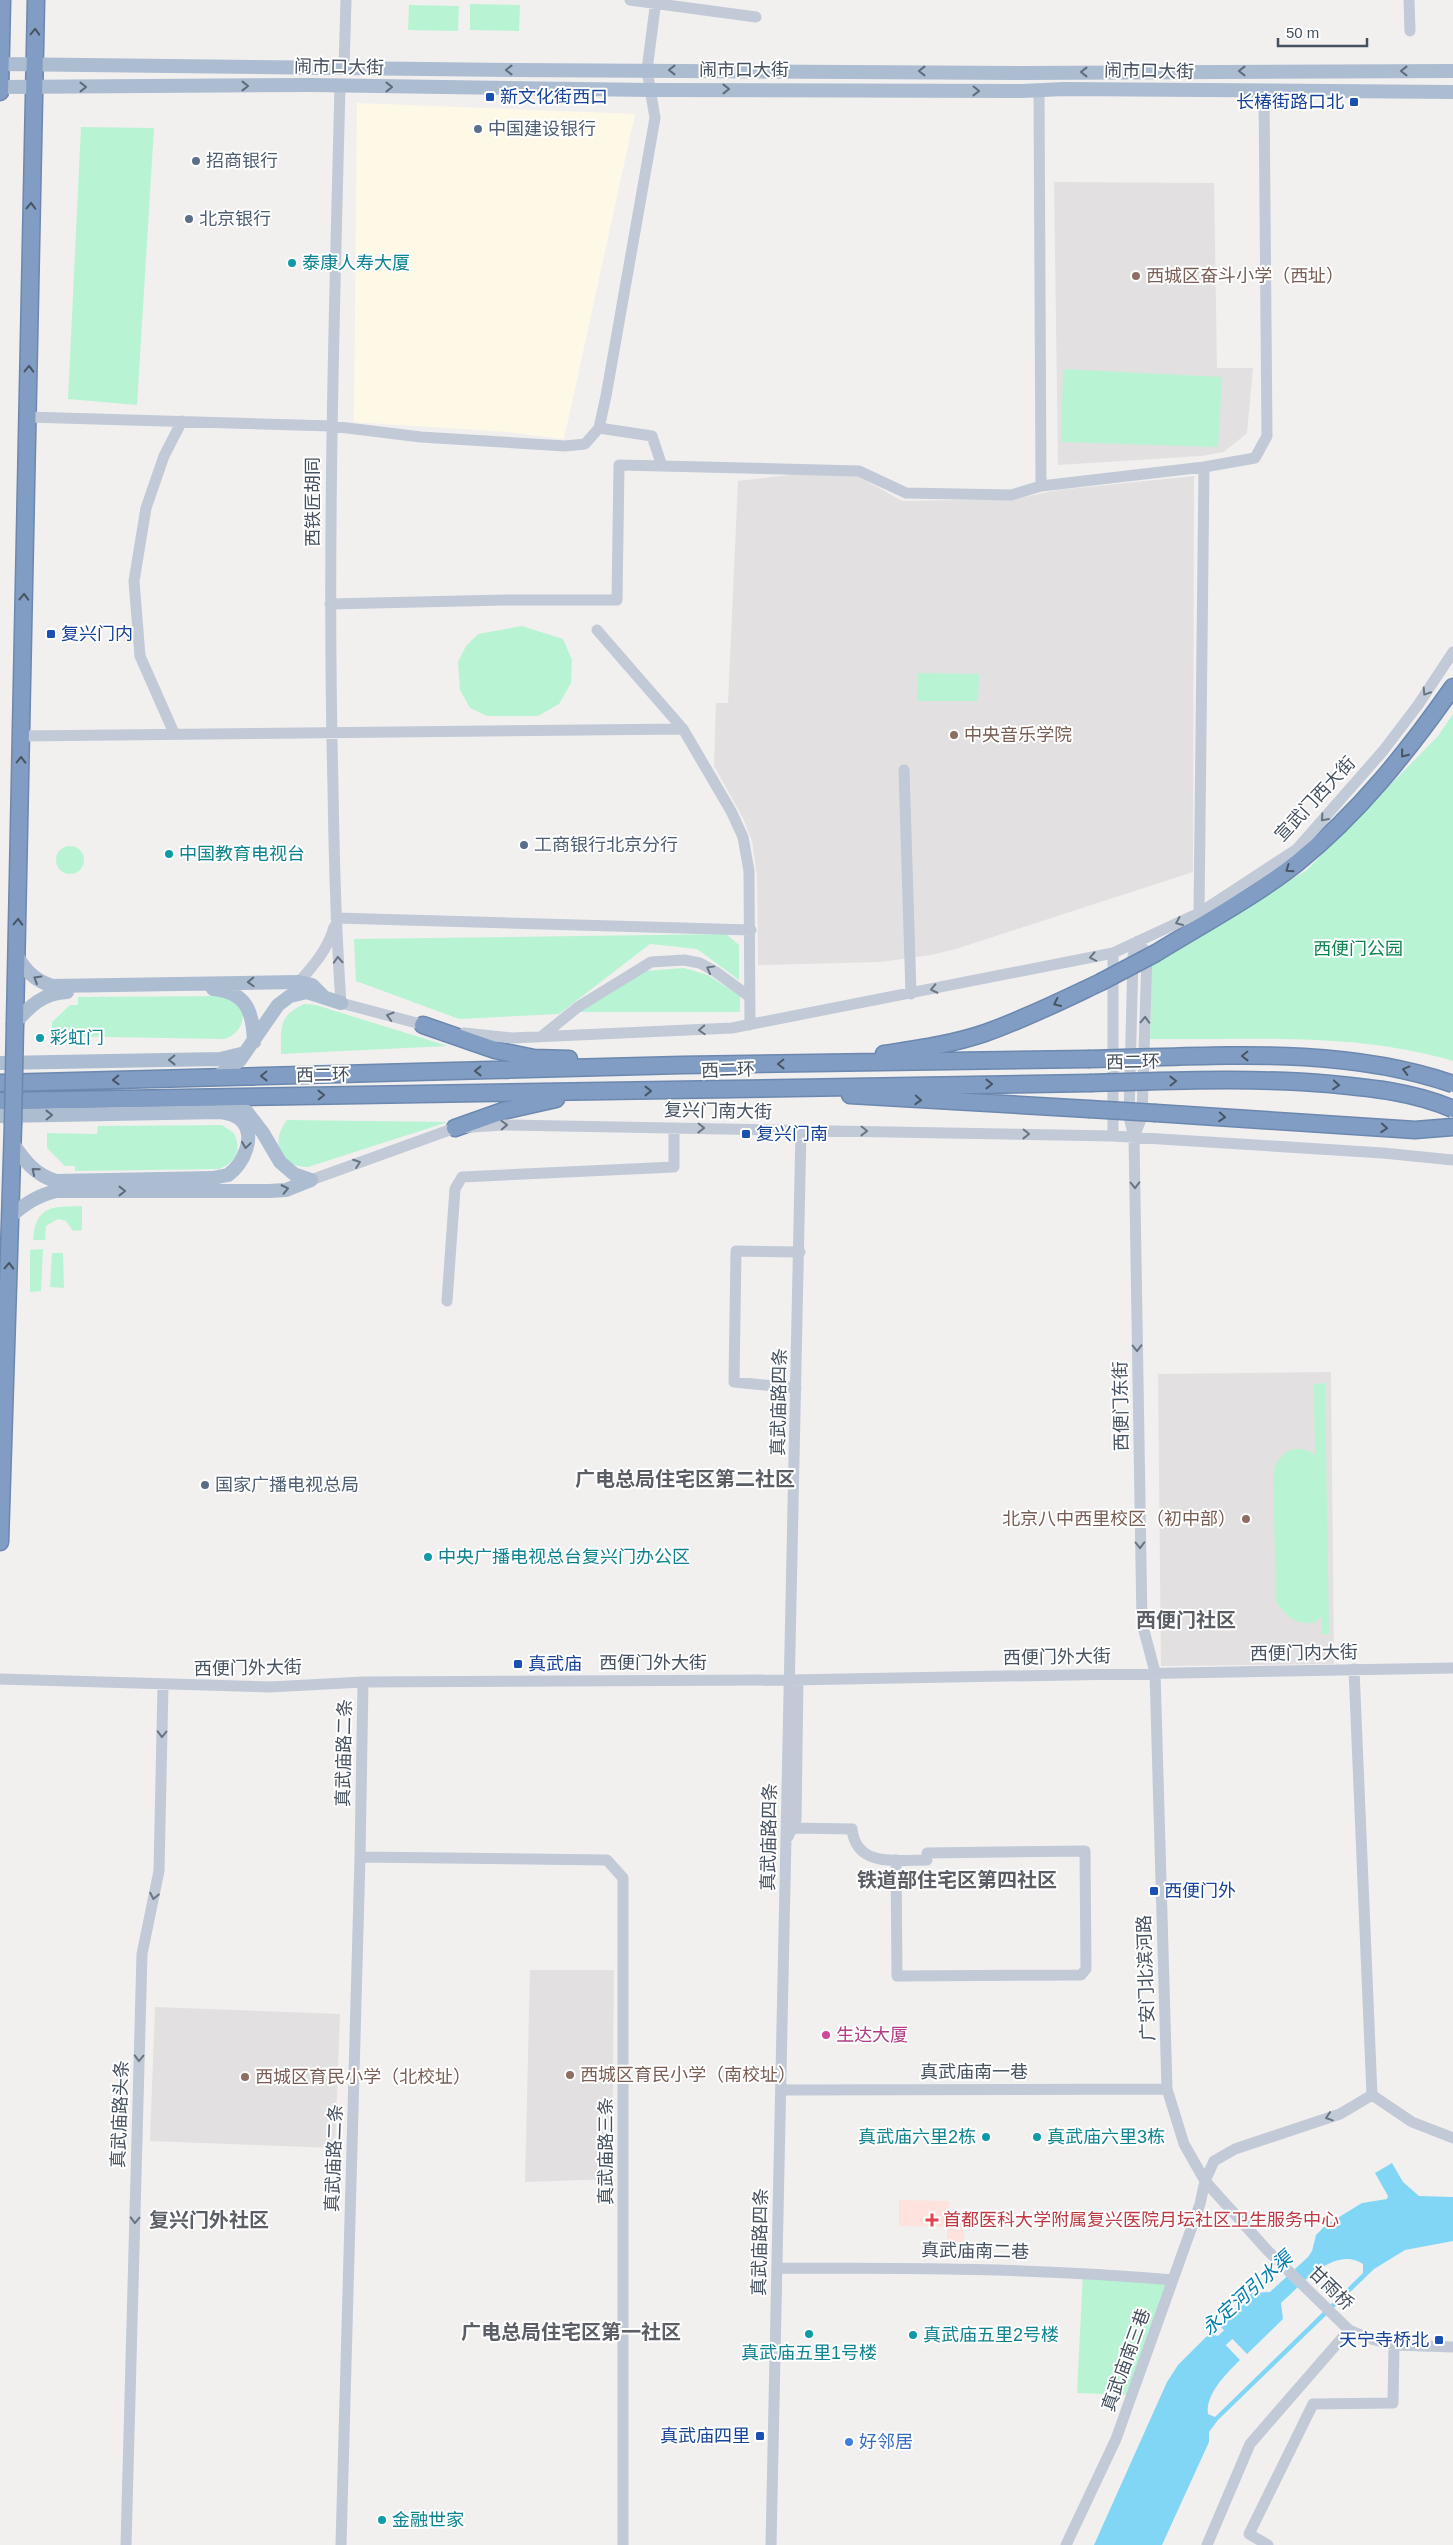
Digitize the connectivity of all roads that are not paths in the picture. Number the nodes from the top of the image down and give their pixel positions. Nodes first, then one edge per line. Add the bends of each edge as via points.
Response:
1 (2, 0) edge
2 (36, 0) edge
3 (346, 0) edge
4 (630, 0) edge
5 (1409, 0) edge
6 (656, 1) edge
7 (756, 17) dead end
8 (1410, 30) dead end
9 (0, 64) edge
10 (34, 64) junction
11 (344, 68) junction
12 (647, 70) junction
13 (1453, 71) edge
14 (0, 86) edge
15 (340, 86) junction
16 (34, 87) junction
17 (1040, 89) junction
18 (650, 90) junction
19 (0, 92) edge
20 (1264, 92) junction
21 (1453, 92) edge
22 (28, 417) junction
23 (182, 421) junction
24 (331, 426) junction
25 (599, 428) junction
26 (662, 466) junction
27 (1204, 467) junction
28 (1041, 486) junction
29 (330, 604) junction
30 (597, 630) dead end
31 (1453, 652) edge
32 (1453, 687) edge
33 (683, 729) junction
34 (174, 733) junction
35 (331, 733) junction
36 (21, 736) junction
37 (904, 770) dead end
38 (1199, 913) junction
39 (336, 918) junction
40 (751, 930) junction
41 (1138, 941) junction
42 (1113, 953) junction
43 (16, 955) junction
44 (299, 982) junction
45 (911, 994) junction
46 (323, 996) junction
47 (750, 997) junction
48 (341, 1003) junction
49 (15, 1024) junction
50 (423, 1025) junction
51 (750, 1025) junction
52 (542, 1036) junction
53 (250, 1048) junction
54 (0, 1063) edge
55 (830, 1063) junction
56 (608, 1068) junction
57 (217, 1077) junction
58 (0, 1083) edge
59 (1453, 1084) edge
60 (800, 1088) junction
61 (599, 1091) junction
62 (185, 1100) junction
63 (0, 1101) edge
64 (1453, 1109) edge
65 (7, 1120) edge
66 (1453, 1126) edge
67 (455, 1128) junction
68 (674, 1128) junction
69 (801, 1129) junction
70 (1113, 1136) junction
71 (1134, 1137) junction
72 (13, 1144) junction
73 (1452, 1160) edge
74 (311, 1180) junction
75 (11, 1216) junction
76 (800, 1252) junction
77 (447, 1301) dead end
78 (796, 1388) junction
79 (0, 1542) edge
80 (1453, 1668) edge
81 (1354, 1669) junction
82 (1156, 1672) junction
83 (0, 1679) edge
84 (794, 1680) junction
85 (363, 1682) junction
86 (163, 1686) junction
87 (792, 1828) junction
88 (787, 1840) junction
89 (360, 1857) junction
90 (896, 1860) junction
91 (1167, 2089) junction
92 (781, 2090) junction
93 (1372, 2095) junction
94 (1453, 2138) edge
95 (1205, 2181) junction
96 (1268, 2251) joint
97 (777, 2268) junction
98 (1173, 2280) junction
99 (1349, 2330) junction
100 (1394, 2345) junction
101 (1453, 2347) edge
102 (126, 2545) edge
103 (341, 2545) edge
104 (623, 2545) edge
105 (771, 2545) edge
106 (1066, 2545) edge
107 (1207, 2545) edge
108 (1268, 2545) edge

1 - 9 highway
10 -> 2 highway
3 - 11 street
4 - 6 street
5 - 8 street
6 - 7 street
6 - 12 street
9 - 10 main road, 闹市口大街
9 - 14 highway
10 - 11 main road, 闹市口大街
10 - 16 highway
12 -> 11 main road, 闹市口大街
13 -> 12 main road, 闹市口大街 via 1022,73
12 - 18 street
14 - 16 main road, 闹市口大街
14 - 19 highway
16 -> 15 main road, 闹市口大街
15 -> 18 main road, 闹市口大街
15 - 24 street, 西铁匠胡同
22 -> 16 highway
18 -> 17 main road, 闹市口大街
17 - 20 main road, 闹市口大街
17 - 28 street
18 - 25 street via 655,118
20 - 21 main road, 闹市口大街
20 - 27 street via 1267,436 1255,458
22 - 23 street
36 -> 22 highway
23 - 24 street
23 - 34 street via 164,456 146,508 134,580 140,656
24 - 25 street via 421,436 572,446 585,444
24 - 29 street, 西铁匠胡同
25 - 26 street via 652,436
26 - 28 street via 859,471 906,493 1011,495
26 - 29 street via 618,465 617,600
27 - 28 street
27 - 38 street
29 - 35 street, 西铁匠胡同
30 - 33 street
31 -> 38 street, 宣武门西大街 via 1383,752 1297,848
32 -> 55 highway, bridge via 1381,781 1297,863 1156,953 1053,1006 984,1033 941,1045
33 - 35 street
33 - 40 street via 743,837 749,871
34 - 35 street
34 - 36 street
35 - 39 street, 西铁匠胡同
43 -> 36 highway
37 - 45 street
38 -> 41 street, 宣武门西大街
39 - 40 street
39 - 44 street via 326,946
48 -> 39 street, 西铁匠胡同
40 - 47 street
41 - 42 street
41 - 71 street, 西便门东街 via 1133,956 1129,1117
42 -> 45 street
42 - 70 street
44 -> 43 main road via 52,986 39,982 27,972
43 - 49 highway
44 - 46 main road via 312,985
45 - 51 street
46 - 48 main road
46 - 53 main road via 307,992 290,996 278,1005
47 - 51 street
47 -> 52 street via 700,963 684,960 651,962 578,1007
50 -> 48 street
49 - 53 main road via 33,1004 52,993 225,990 247,1006 253,1024
49 - 65 highway, bridge
50 - 52 street via 492,1037
50 - 56 highway via 495,1050 534,1058 567,1058
51 -> 52 street
53 -> 54 main road via 220,1059
53 - 57 main road
55 -> 56 highway, 西二环
59 -> 55 highway, 西二环, bridge via 1380,1064 1252,1056
56 -> 57 highway, 西二环
57 -> 58 highway, 西二环
61 -> 60 highway, 西二环
60 -> 64 highway, 西二环, bridge via 1251,1079 1380,1088
60 -> 66 highway, bridge via 863,1097 1415,1130
62 -> 61 highway, 西二环 via 299,1095
61 - 67 highway via 517,1106
62 - 63 highway, 西二环
62 - 74 main road via 242,1109 258,1125 280,1162 288,1170
65 - 72 highway
65 -> 72 main road via 221,1112 240,1119 246,1127 247,1138 244,1158 228,1175 175,1179 56,1182 37,1174
67 -> 68 street, 复兴门南大街 via 504,1124
74 -> 67 street, 复兴门南大街
68 -> 69 street, 复兴门南大街
68 - 77 street via 674,1167 462,1177 455,1189
69 -> 70 street, 复兴门南大街
69 - 76 street, 真武庙路四条
70 - 71 street, 复兴门南大街
71 - 73 street
71 -> 82 street, 西便门东街 via 1142,1622
72 - 75 highway
75 -> 74 main road via 39,1196 56,1191 269,1191 286,1190
79 -> 75 highway
76 - 78 street, 真武庙路四条
76 - 78 street via 736,1251 734,1382
78 - 84 street, 真武庙路四条
80 - 81 street, 西便门内大街
81 - 82 street, 西便门内大街
81 - 93 street
82 - 84 street, 西便门外大街
82 - 91 street, 广安门北滨河路
83 - 86 street, 西便门外大街
84 - 85 street, 西便门外大街
84 - 87 street via 796,1820
84 - 88 street, 真武庙路四条
85 - 86 street, 西便门外大街 via 270,1687
85 - 89 street, 真武庙路二条
86 -> 102 street, 真武庙路头条 via 159,1871 142,1954
87 - 88 street
87 - 90 street via 852,1828 853,1842 865,1855
88 - 92 street, 真武庙路四条
89 - 103 street, 真武庙路二条
89 - 104 street, 真武庙路三条 via 607,1860 623,1878
90 - 90 street via 927,1856 1084,1851 1086,1969 1081,1974 897,1976
91 - 92 street, 真武庙南一巷
91 - 95 street, 广安门北滨河路 via 1184,2144
92 - 97 street, 真武庙路四条
93 - 94 street via 1412,2122
93 -> 95 street, 真武庙南三巷 via 1340,2114 1235,2149 1214,2161
95 - 96 street, 广安门北滨河路
95 - 98 street, 真武庙南三巷
96 - 99 street, 甘雨桥
97 - 98 street, 真武庙南二巷 via 986,2268 1089,2272
97 - 105 street, 真武庙路四条
98 - 106 street, 真武庙南三巷 via 1116,2439
99 - 100 street
99 - 107 street via 1250,2444
100 - 101 street
100 - 108 street via 1393,2403 1313,2404 1249,2534

